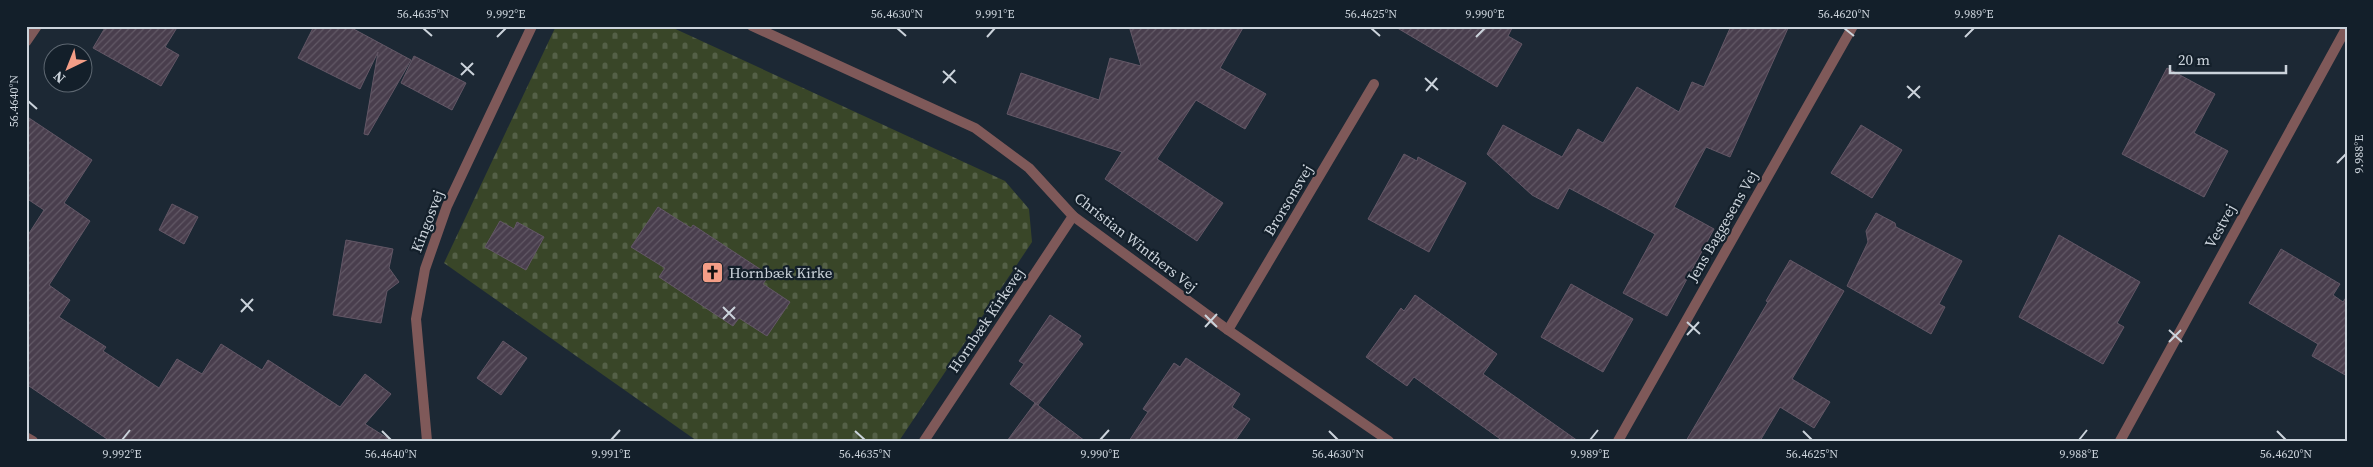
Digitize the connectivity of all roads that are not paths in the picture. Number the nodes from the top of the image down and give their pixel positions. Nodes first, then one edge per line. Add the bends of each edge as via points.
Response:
1 (37, 26) edge
2 (532, 26) edge
3 (752, 26) edge
4 (1853, 26) edge
5 (2347, 27) edge
6 (26, 42) edge
7 (1374, 84) dead end
8 (1073, 216) junction
9 (1228, 330) junction
10 (26, 437) edge
11 (33, 441) edge
12 (427, 441) edge
13 (924, 441) edge
14 (1389, 441) edge
15 (1618, 441) edge
16 (2120, 441) edge

1 - 6 street
2 - 12 street, Kingosvej via 447,206 425,269 416,319
3 - 8 street, Christian Winthers Vej via 975,128 1029,168
4 - 15 street, Jens Baggesens Vej
5 - 16 street, Vestvej
7 - 9 street, Brorsonsvej
8 - 9 street, Christian Winthers Vej
8 - 13 street, Hornbæk Kirkevej
9 - 14 street, Christian Winthers Vej
10 - 11 street

